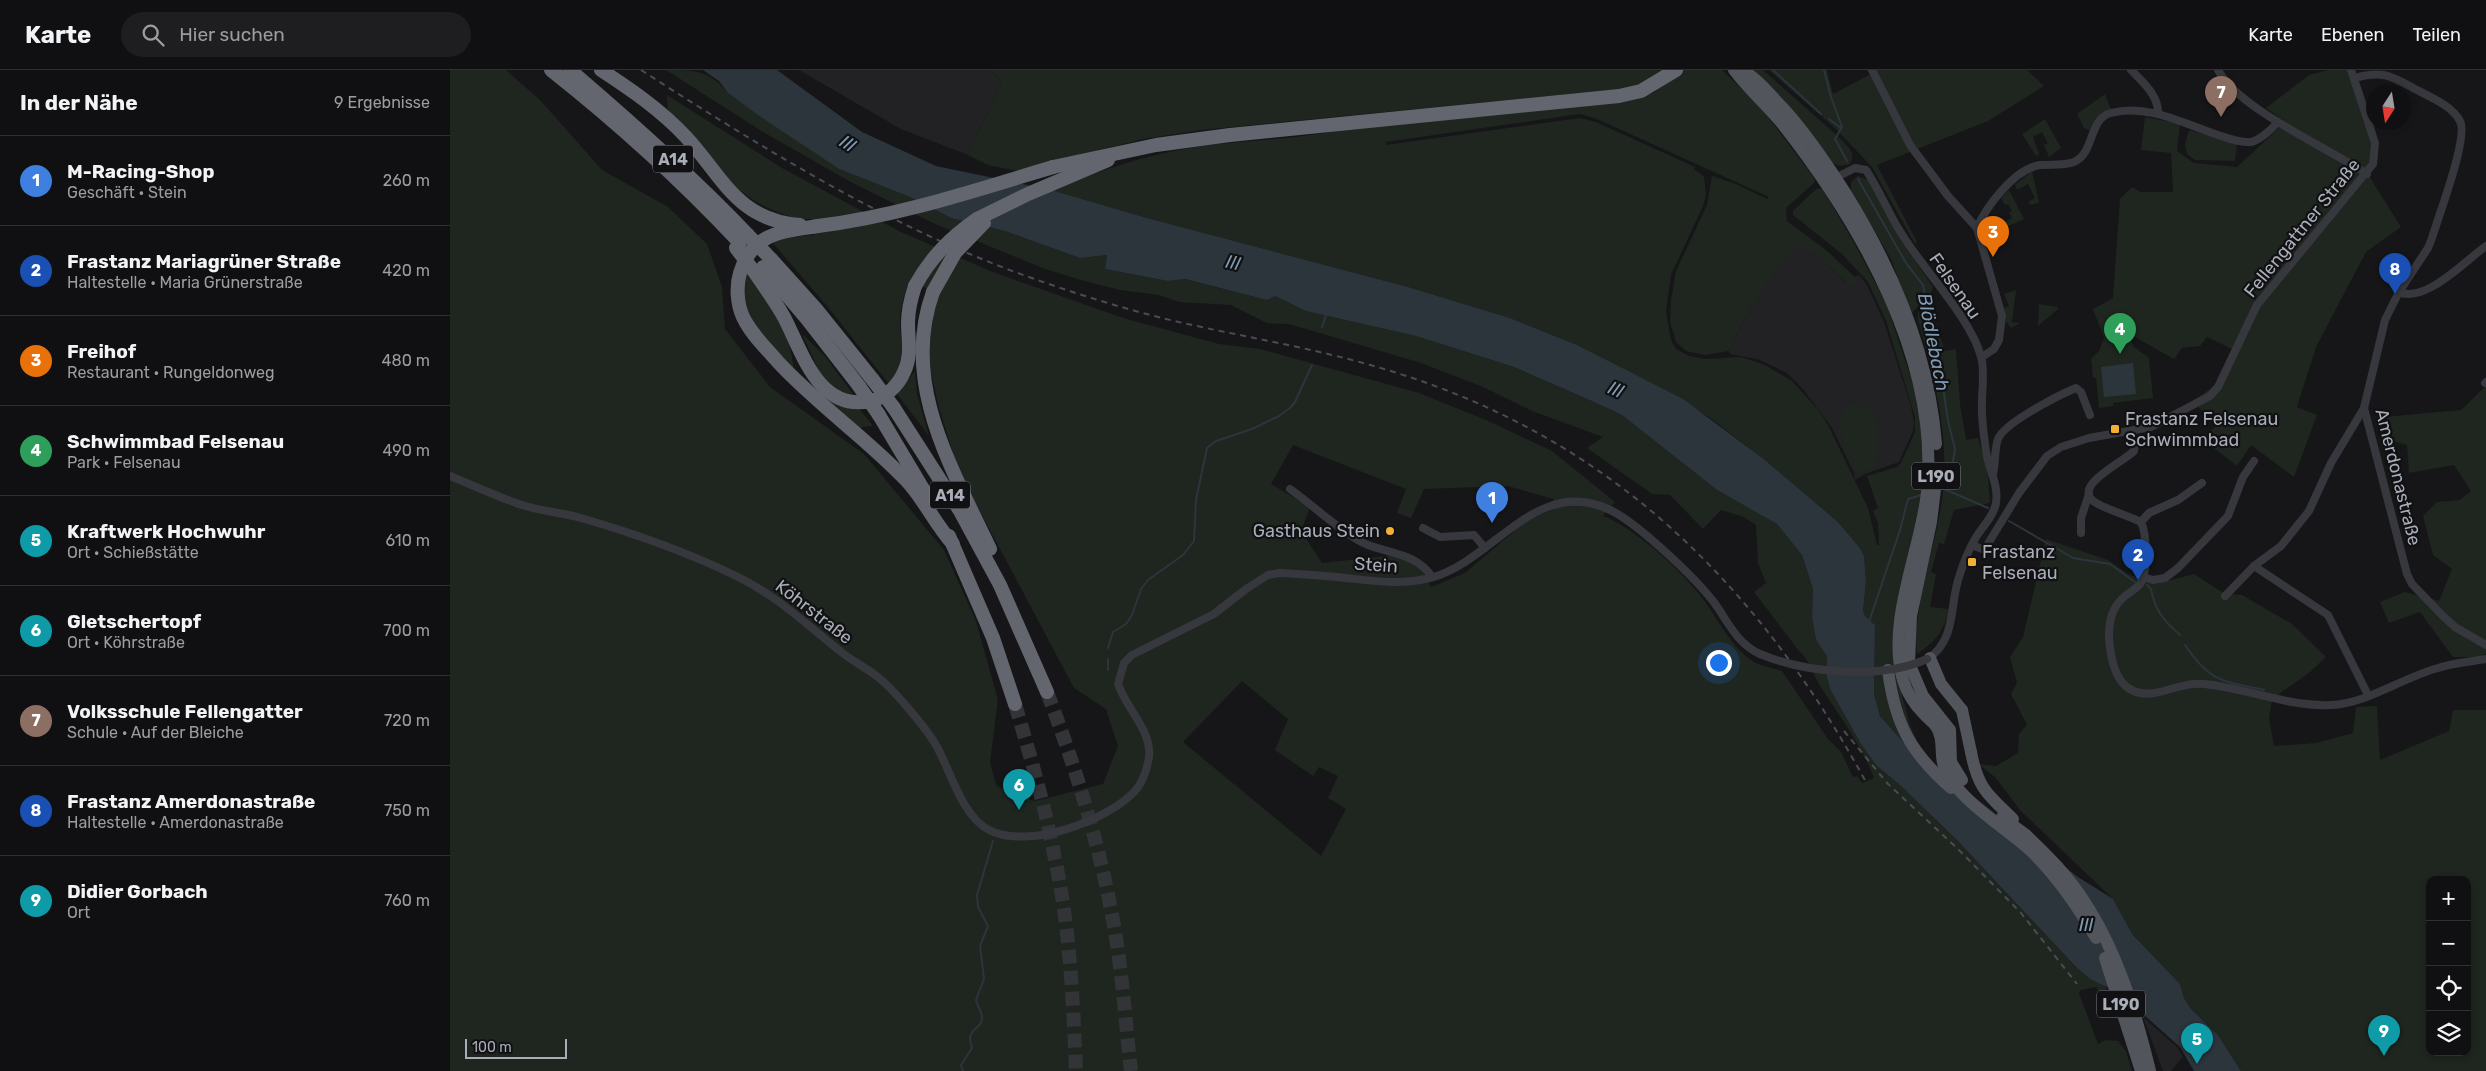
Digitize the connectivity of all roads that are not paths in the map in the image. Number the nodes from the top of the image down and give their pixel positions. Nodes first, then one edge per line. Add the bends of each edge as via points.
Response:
1 (1734, 70) edge
2 (1741, 70) edge
3 (1872, 70) edge
4 (2131, 70) edge
5 (2218, 70) edge
6 (1672, 71) edge
7 (603, 72) edge
8 (561, 73) edge
9 (2352, 74) edge
10 (2158, 114) junction
11 (2278, 122) junction
12 (1127, 152) junction
13 (2367, 174) junction
14 (1830, 180) junction
15 (1002, 208) junction
16 (818, 226) junction
17 (1976, 228) junction
18 (741, 242) junction
19 (2486, 246) edge
20 (763, 267) junction
21 (2399, 292) junction
22 (1982, 357) junction
23 (2364, 408) junction
24 (2090, 415) dead end
25 (2132, 431) junction
26 (2254, 461) dead end
27 (1993, 474) junction
28 (450, 476) edge
29 (2202, 483) dead end
30 (1290, 489) dead end
31 (2089, 494) junction
32 (2141, 522) junction
33 (1423, 528) dead end
34 (2081, 532) dead end
35 (953, 544) junction
36 (1972, 545) junction
37 (1485, 548) junction
38 (2254, 566) junction
39 (1432, 577) junction
40 (2143, 577) junction
41 (1000, 585) junction
42 (2225, 596) dead end
43 (2486, 645) edge
44 (1928, 658) junction
45 (2486, 659) edge
46 (1888, 670) junction
47 (1047, 692) tunnel mouth
48 (2368, 695) junction
49 (1015, 704) tunnel mouth
50 (1934, 724) junction
51 (1948, 725) junction
52 (1945, 741) junction
53 (1970, 799) junction
54 (2002, 813) junction
55 (1092, 820) joint
56 (2119, 1026) dead end
57 (2141, 1071) edge
58 (2150, 1071) edge
59 (2157, 1071) edge

1 - 14 main road, L190
2 - 14 main road, L190 via 1790,116
3 - 17 street via 1910,145
4 - 10 street via 2153,95
5 - 11 street via 2228,86
6 - 12 highway via 1641,90 1619,96 1230,135
7 - 16 highway via 630,89 685,136 721,183 757,214 773,221
8 - 18 highway, A14
8 - 18 highway, A14 via 593,89 710,194
9 - 13 street, Fellengattner Straße via 2375,143 2373,164
9 - 21 street, Amerdonastraße via 2391,76 2449,108 2460,122 2462,142 2432,238
10 - 11 street via 2234,140 2252,142
10 - 17 street via 2108,113 2101,119 2082,158 2071,163 2038,166 2024,173 1990,203
11 - 13 street
12 - 15 highway
12 - 16 highway, bridge via 1053,167 907,210 860,221
13 - 25 street, Fellengattner Straße via 2257,305 2218,387 2210,396 2151,427
14 - 22 street, Felsenau via 1855,168 1866,170 1903,236 1958,313
14 - 50 main road, L190 via 1895,309 1921,396 1928,447 1927,490 1902,615 1900,664 1912,699
14 - 51 main road, L190 via 1875,242 1904,306 1932,403 1937,457 1934,505 1911,616 1909,663 1923,696
15 - 20 highway, bridge via 977,219 928,262 915,286 909,315 909,357 904,374 896,386 873,401 854,402 837,398 817,382 784,318
15 - 41 highway, bridge via 955,253 933,292 921,345 925,390 935,427 998,566
16 - 35 highway via 778,232 753,247 738,280 738,302 743,317 771,354 807,392 906,481
17 - 22 street via 2002,316 1999,340 1994,349
18 - 20 highway, A14
19 - 21 street via 2441,282 2414,294
20 - 35 highway, A14, bridge via 807,318 879,415
20 - 41 highway, A14, bridge via 816,309 894,408 960,511
21 - 23 street, Amerdonastraße via 2380,336
22 - 27 street, Felsenau via 1984,434
23 - 38 street via 2331,463 2309,511 2281,546
23 - 43 street, Amerdonastraße via 2412,584 2455,627
24 - 27 street, Felsenau via 2081,392 2076,388 2054,398 2004,430 1998,438
25 - 31 street via 2134,451 2096,478 2090,484
25 - 36 street, Fellengattner Straße via 2090,438 2061,447 2047,456 1986,547 1982,549
26 - 40 street via 2243,477 2228,516 2165,578 2153,580
27 - 36 street, Felsenau via 1994,510
28 - 55 street, Köhrstraße via 518,504 624,532 738,576 777,600 894,692 936,746 961,799 989,830 1007,836 1028,837 1061,831
29 - 32 street via 2178,500 2149,512
30 - 39 street via 1366,544 1398,552 1425,566
31 - 32 street via 2096,504
31 - 34 street via 2081,518
32 - 40 street via 2146,531
33 - 37 street via 1440,537 1474,535
35 - 49 highway, A14 via 993,638
36 - 44 street, Felsenau via 1958,578 1948,637
37 - 39 street, Stein via 1460,566
37 - 46 street, Stein, bridge via 1544,507 1573,501 1606,508 1632,524 1682,569 1714,602 1738,638 1760,654 1805,668
38 - 42 street
38 - 48 street via 2328,615
39 - 55 street, Stein via 1380,583 1279,573 1268,576 1214,614 1132,655 1124,663 1118,684 1145,735 1149,756 1146,772 1134,791 1120,804
40 - 48 street via 2140,584 2118,603 2110,622 2113,661 2122,683 2132,692 2146,694 2203,684 2297,703 2331,705
41 - 47 highway, A14
44 - 46 street, bridge
44 - 54 main road, bridge via 1940,684 1962,710 1975,771 1982,788
45 - 48 street via 2437,668
46 - 53 main road via 1898,716 1908,741 1932,771 1960,795
50 - 51 main road
50 - 52 main road, L190
51 - 52 main road
51 - 52 main road via 1966,730
52 - 53 main road, L190 via 1942,762 1953,783
52 - 54 main road, L190 via 1959,777
53 - 57 main road, L190, bridge via 2053,874 2080,911 2111,973
54 - 58 main road, L190, bridge via 2059,869 2084,899 2102,930 2120,971
56 - 59 street via 2130,1028 2137,1036 2152,1056

